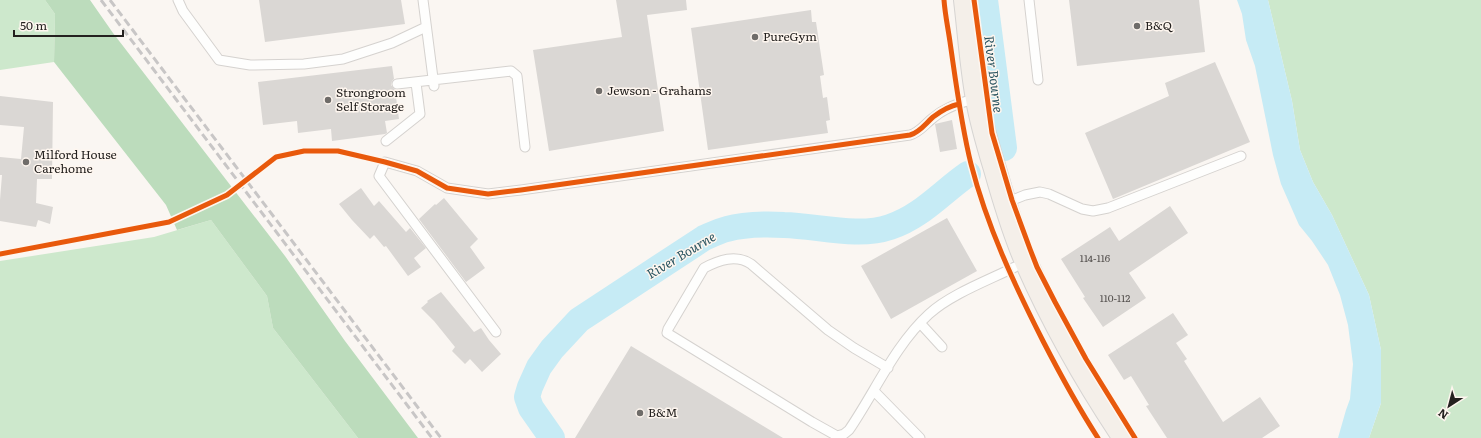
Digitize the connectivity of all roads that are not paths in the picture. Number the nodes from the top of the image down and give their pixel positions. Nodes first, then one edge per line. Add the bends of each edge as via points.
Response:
1 (178, 0) edge
2 (423, 0) edge
3 (952, 0) edge
4 (965, 0) edge
5 (1029, 0) edge
6 (426, 27) junction
7 (1038, 80) dead end
8 (416, 83) junction
9 (397, 84) dead end
10 (434, 84) junction
11 (967, 101) junction
12 (386, 141) dead end
13 (525, 147) dead end
14 (1241, 156) dead end
15 (1005, 203) junction
16 (1015, 267) junction
17 (920, 323) junction
18 (496, 332) dead end
19 (942, 347) dead end
20 (888, 368) junction
21 (874, 391) junction
22 (920, 438) edge
23 (1109, 438) edge
24 (1124, 438) edge

1 - 6 lane via 182,12 219,60 250,65 304,64 344,59 392,44
2 - 6 lane
3 - 11 highway
4 - 15 highway via 977,99
5 - 7 lane
6 - 10 lane
8 - 9 lane
8 - 10 lane
8 - 12 lane via 420,114
10 - 13 lane via 511,71 517,76
11 - 16 highway via 972,135 986,185
11 - 18 lane via 946,108 910,135 488,194 447,188 417,171 385,162 379,176
14 - 15 lane via 1108,208 1093,211 1040,192
15 - 24 highway via 1027,263 1047,305 1089,383
16 - 17 lane via 941,305
16 - 23 highway via 1062,360
17 - 19 lane
17 - 20 lane
20 - 21 lane
20 - 21 lane via 834,334 751,264 739,258 713,263 704,268 668,328 667,332 837,436 849,430
21 - 22 lane

